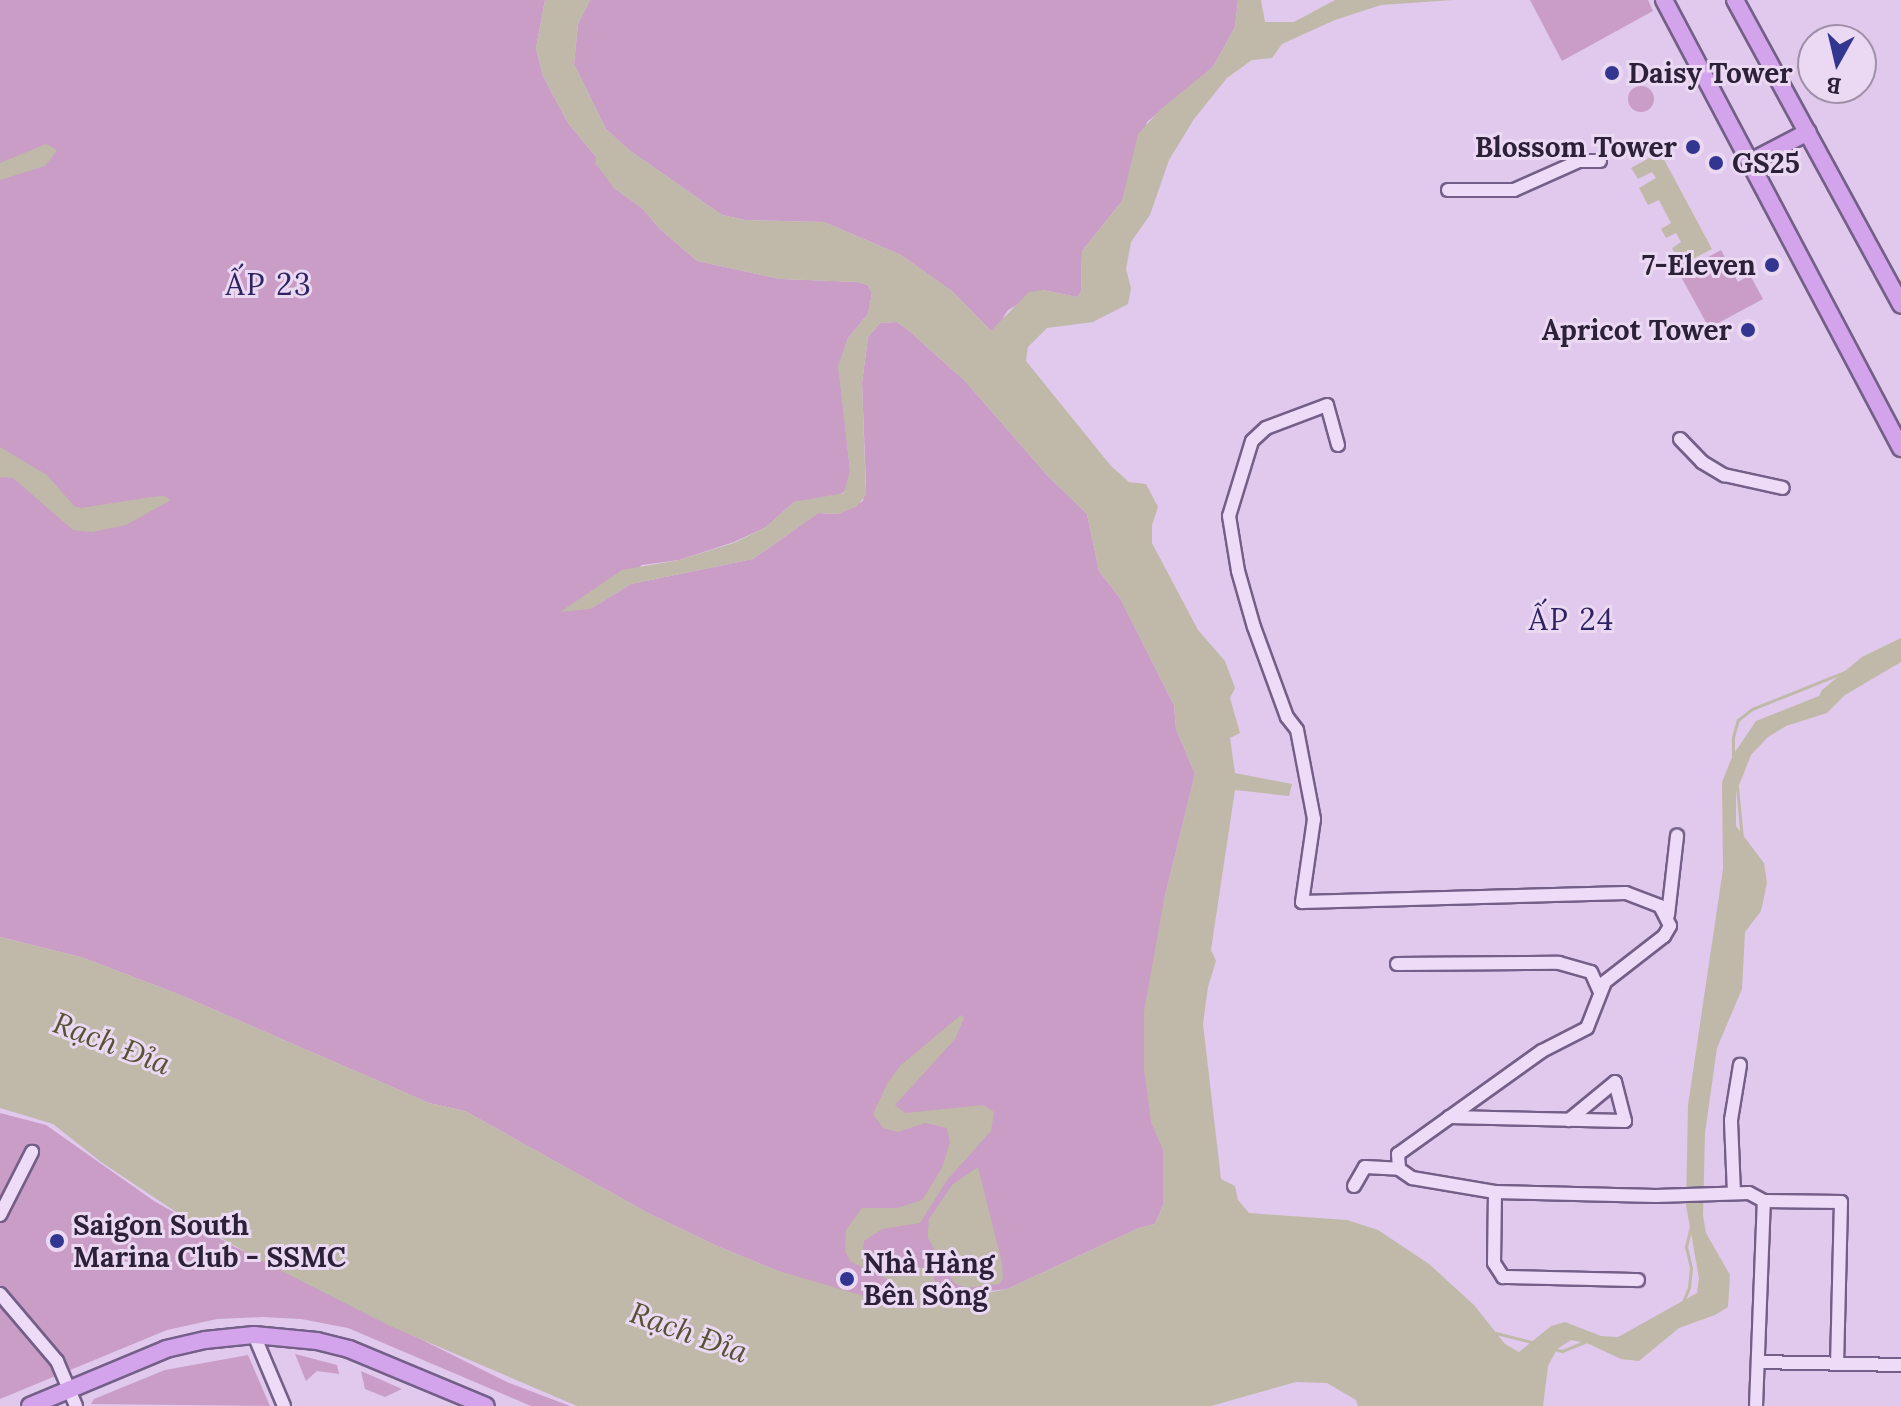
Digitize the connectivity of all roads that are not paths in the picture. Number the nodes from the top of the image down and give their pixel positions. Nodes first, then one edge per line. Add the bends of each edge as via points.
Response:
1 (1664, 0) edge
2 (1735, 0) edge
3 (1808, 132) junction
4 (1600, 161) dead end
5 (1750, 162) junction
6 (1448, 190) dead end
7 (1901, 305) edge
8 (1680, 439) dead end
9 (1338, 445) dead end
10 (1901, 448) edge
11 (1783, 488) dead end
12 (1677, 836) dead end
13 (1668, 915) junction
14 (1397, 964) dead end
15 (1599, 990) junction
16 (1740, 1065) dead end
17 (1448, 1117) junction
18 (1569, 1120) junction
19 (32, 1152) dead end
20 (1399, 1169) junction
21 (1354, 1186) dead end
22 (1495, 1192) junction
23 (1734, 1193) junction
24 (1764, 1201) junction
25 (0, 1215) edge
26 (1638, 1280) dead end
27 (0, 1294) edge
28 (254, 1335) junction
29 (1758, 1362) junction
30 (1837, 1364) junction
31 (1901, 1365) edge
32 (69, 1389) junction
33 (30, 1406) edge
34 (76, 1406) edge
35 (284, 1406) edge
36 (486, 1406) edge
37 (1756, 1406) edge

1 - 5 main road
2 - 3 main road
3 - 5 main road
3 - 7 main road
4 - 6 street via 1579,161 1514,190
5 - 10 main road
8 - 11 street via 1724,475
9 - 13 street via 1327,405 1266,428 1252,441 1229,516 1254,627 1287,717 1297,730 1314,819 1302,902 1626,893 1660,906
12 - 13 street
13 - 15 street via 1670,926 1664,936
14 - 15 street via 1559,963 1591,972
15 - 17 street via 1587,1028 1542,1051
16 - 23 street via 1731,1120
17 - 18 street
17 - 20 street via 1398,1154
18 - 18 street via 1603,1091 1615,1082 1625,1121
19 - 25 street
20 - 21 street via 1365,1167
20 - 22 street via 1412,1178
22 - 23 street
22 - 26 street via 1494,1263 1503,1277
23 - 24 street
24 - 29 street
24 - 30 street via 1841,1202
27 - 32 street via 57,1361
28 - 32 main road via 166,1349
28 - 35 street
28 - 36 main road via 349,1349
29 - 30 street
29 - 37 street
30 - 31 street
32 - 33 main road
32 - 34 street

